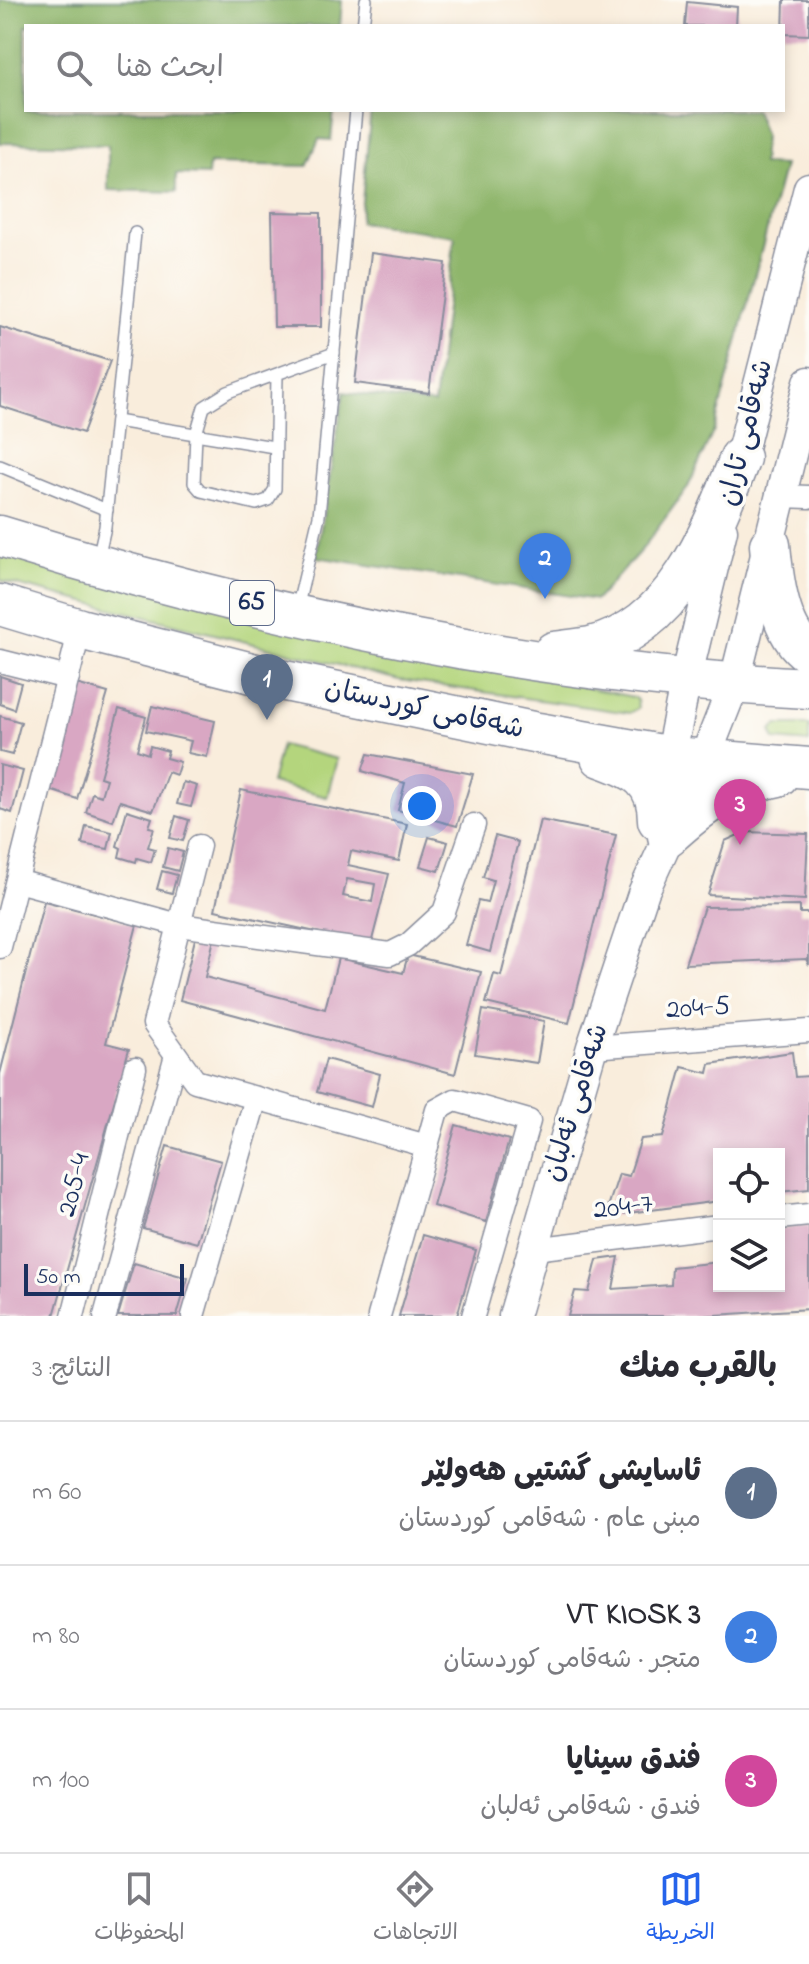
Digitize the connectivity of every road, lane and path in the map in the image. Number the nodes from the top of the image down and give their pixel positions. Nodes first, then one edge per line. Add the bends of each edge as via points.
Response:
1 (366, 0) edge
2 (363, 24) edge
3 (356, 112) edge
4 (809, 188) edge
5 (135, 233) dead end
6 (334, 353) junction
7 (277, 374) junction
8 (809, 382) edge
9 (116, 421) junction
10 (196, 434) junction
11 (274, 447) junction
12 (740, 458) junction
13 (0, 466) edge
14 (795, 496) edge
15 (107, 510) junction
16 (0, 536) edge
17 (770, 545) junction
18 (96, 566) junction
19 (0, 605) edge
20 (296, 614) junction
21 (80, 629) junction
22 (809, 653) edge
23 (507, 654) junction
24 (0, 661) edge
25 (68, 678) junction
26 (686, 679) junction
27 (734, 684) junction
28 (809, 688) edge
29 (538, 733) junction
30 (688, 758) junction
31 (809, 769) edge
32 (474, 825) dead end
33 (663, 828) junction
34 (199, 846) dead end
35 (17, 881) junction
36 (179, 925) junction
37 (0, 947) edge
38 (809, 1031) edge
39 (592, 1047) junction
40 (176, 1055) junction
41 (135, 1068) dead end
42 (256, 1098) junction
43 (427, 1146) junction
44 (809, 1215) edge
45 (785, 1217) edge
46 (713, 1227) edge
47 (534, 1249) junction
48 (73, 1316) edge
49 (105, 1316) edge
50 (193, 1316) edge
51 (379, 1316) edge
52 (473, 1316) edge
53 (514, 1316) edge

1 - 2 lane
3 - 6 lane
4 - 12 main road, شەقامی تاران
5 - 9 lane
6 - 7 lane
6 - 20 lane via 319,516
7 - 10 lane via 214,399 204,407
7 - 11 lane
8 - 14 main road, شەقامی تاران
9 - 10 lane
9 - 15 lane
10 - 11 lane
10 - 11 lane via 194,483 201,491 256,504 268,500 275,489
12 - 23 highway via 695,562 654,611 625,633 593,646
12 - 26 main road, شەقامی تاران
13 - 15 lane
14 - 17 main road, شەقامی تاران
15 - 18 lane
16 - 18 highway, 65
17 - 22 highway via 782,608 792,634
17 - 27 main road, شەقامی تاران
18 - 20 highway, 65
19 - 21 highway, شەقامی کوردستان / 65
20 - 23 highway, 65
21 - 25 street
21 - 29 highway, شەقامی کوردستان / 65 via 275,679
23 - 26 highway, 65
24 - 25 street
25 - 35 street
26 - 27 highway, 65
26 - 30 main road, شەقامی ئەلبان
27 - 28 highway, 65
27 - 30 main road, شەقامی ئەلبان
29 - 30 highway, شەقامی کوردستان / 65
29 - 33 highway via 638,772 651,788
30 - 31 highway, شەقامی کوردستان / 65
30 - 33 main road, شەقامی ئەلبان
31 - 33 highway via 733,788
32 - 36 street via 444,912 390,954
33 - 39 main road, شەقامی ئەلبان
34 - 36 street
35 - 36 street
35 - 37 street
36 - 40 street via 154,1024
38 - 39 street, 204-5
39 - 47 main road, شەقامی ئەلبان
40 - 42 street via 195,1081
40 - 49 street
41 - 48 street, 205-4
42 - 43 street
42 - 50 street
43 - 51 street
43 - 52 street via 437,1110 455,1100 529,1121
44 - 45 street
46 - 47 street, 204-7
47 - 53 main road, شەقامی ئەلبان

